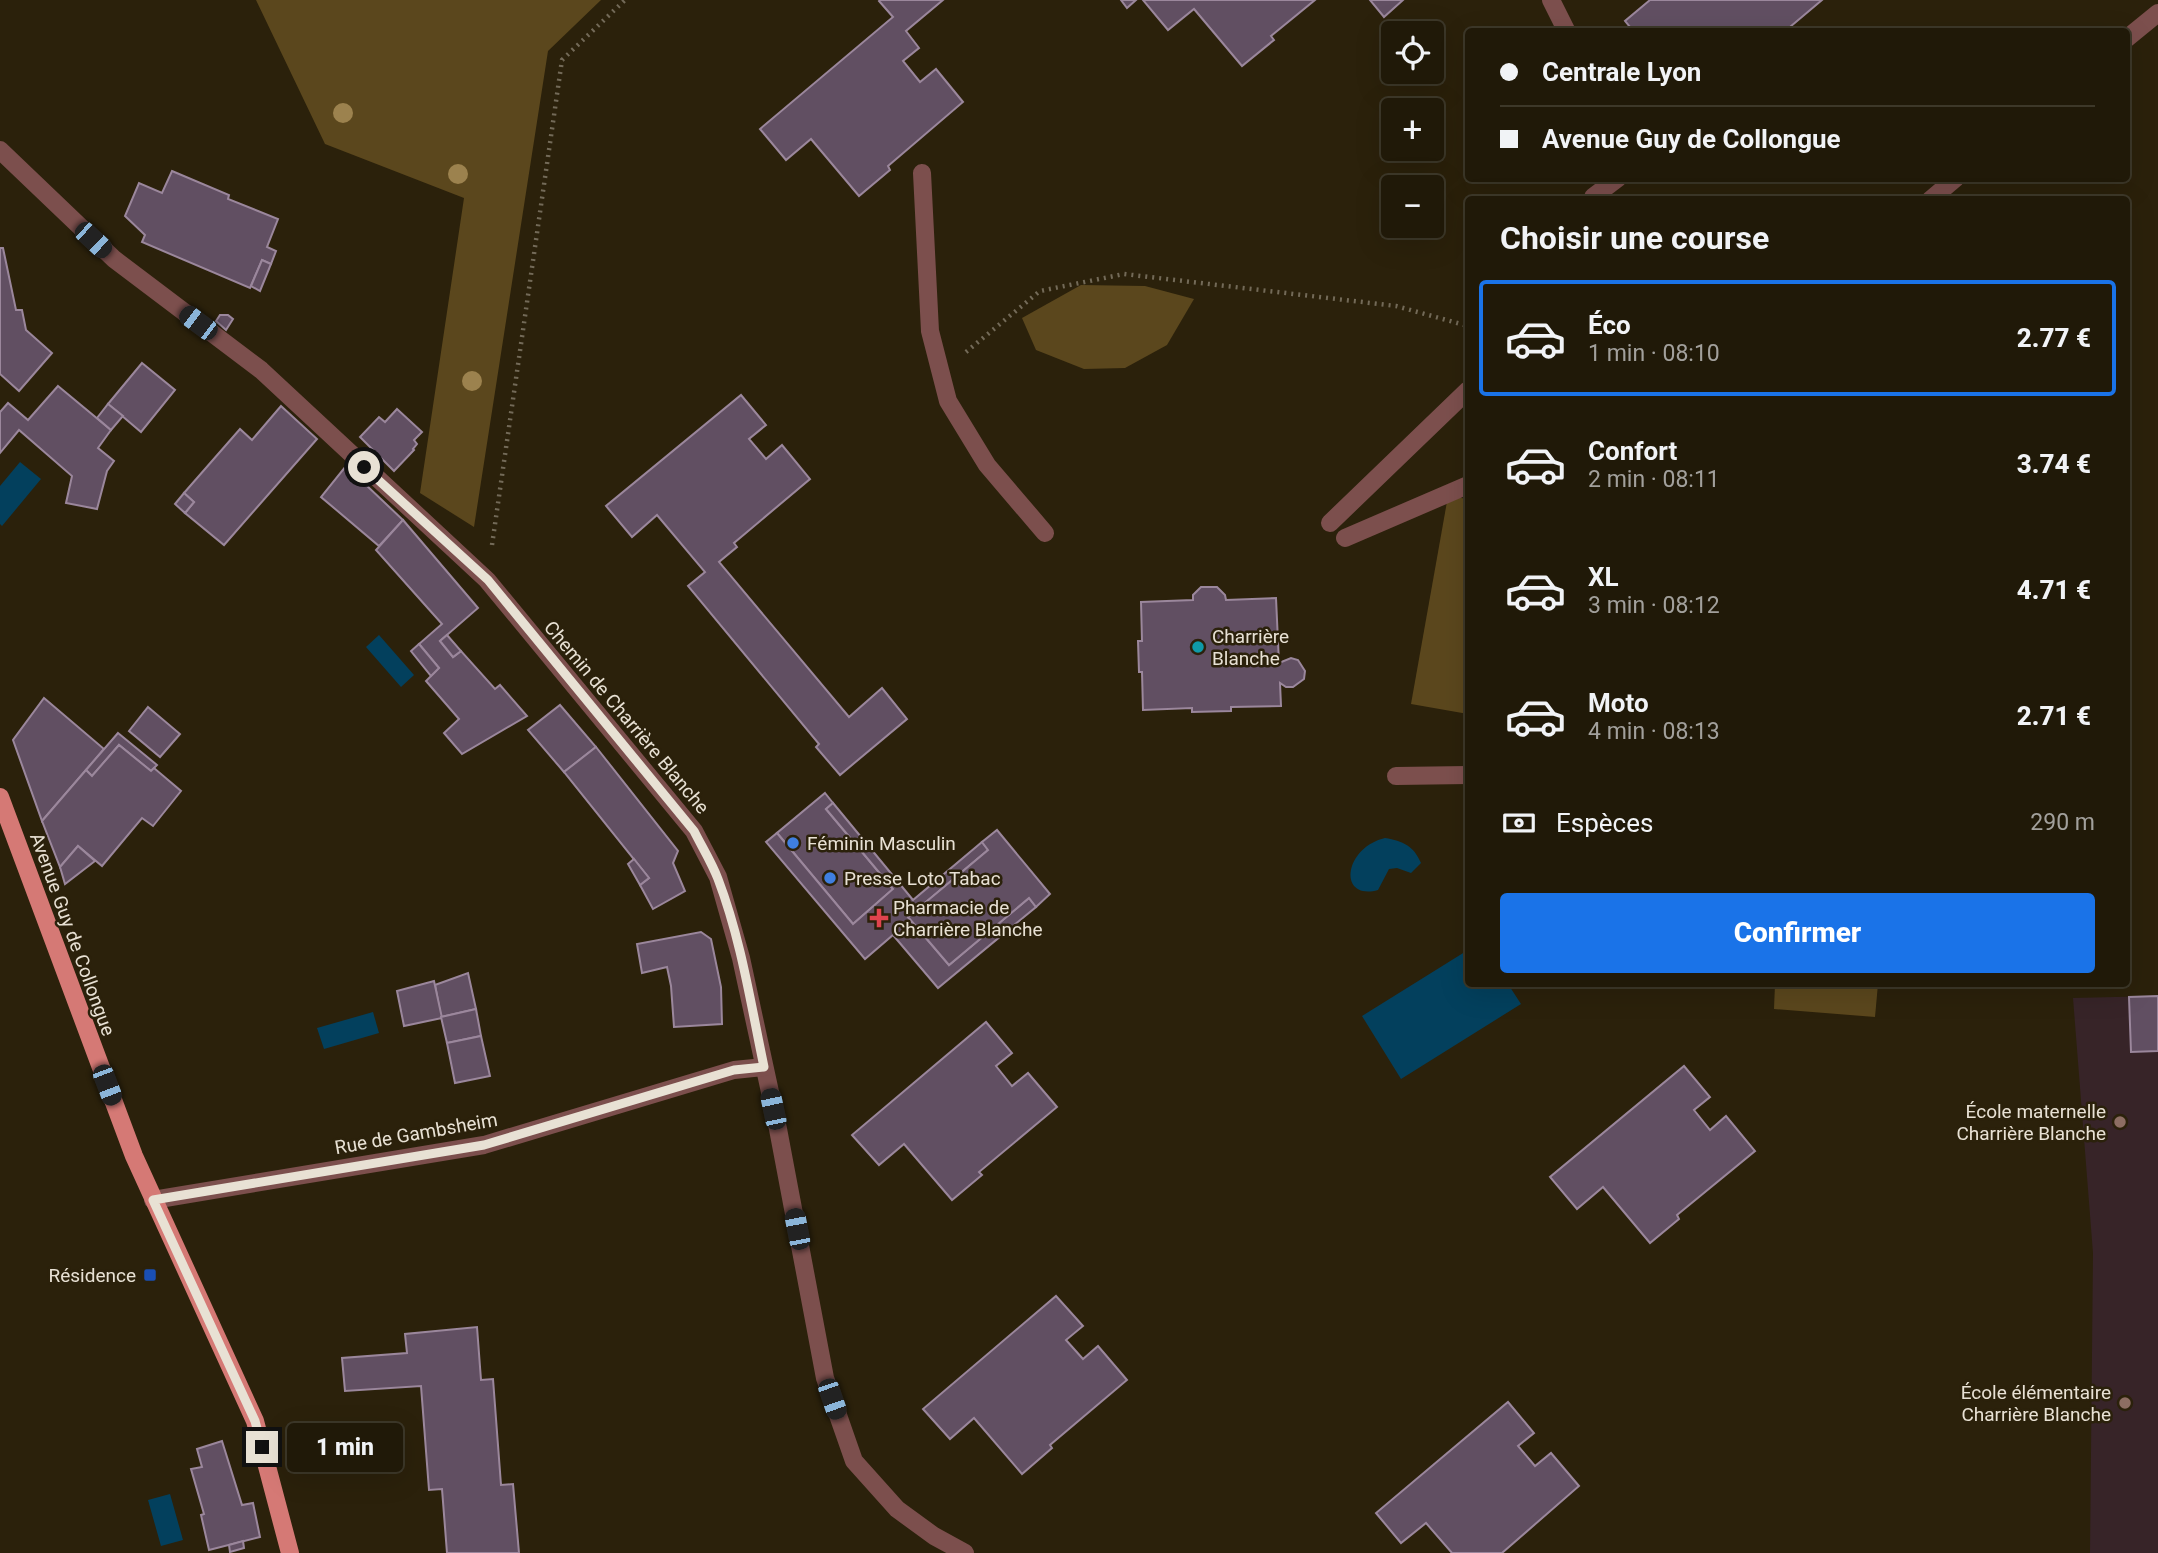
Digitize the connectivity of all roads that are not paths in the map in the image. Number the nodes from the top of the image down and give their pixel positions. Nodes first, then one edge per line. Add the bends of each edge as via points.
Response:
1 (1551, 0) edge
2 (2158, 13) edge
3 (1564, 28) edge
4 (2130, 36) edge
5 (0, 150) edge
6 (922, 173) dead end
7 (1613, 182) edge
8 (1950, 182) edge
9 (1595, 196) edge
10 (1935, 196) edge
11 (1465, 393) edge
12 (1465, 486) edge
13 (1330, 523) dead end
14 (1045, 533) dead end
15 (1345, 538) dead end
16 (1465, 775) edge
17 (1396, 776) dead end
18 (0, 797) edge
19 (764, 1067) junction
20 (153, 1200) junction
21 (290, 1553) edge
22 (965, 1553) edge

1 - 3 street
2 - 4 street
5 - 19 street, Chemin de Charrière Blanche via 114,259 261,370 488,580 694,831 718,877
6 - 14 street via 930,331 948,401 987,465
7 - 9 street
8 - 10 street
11 - 13 street
12 - 15 street
16 - 17 street
18 - 20 main road, Avenue Guy de Collongue
19 - 20 street, Rue de Gambsheim via 734,1070 484,1145
19 - 22 street, Chemin de Charrière Blanche via 825,1378 854,1461 897,1508
20 - 21 main road, Avenue Guy de Collongue via 255,1421

